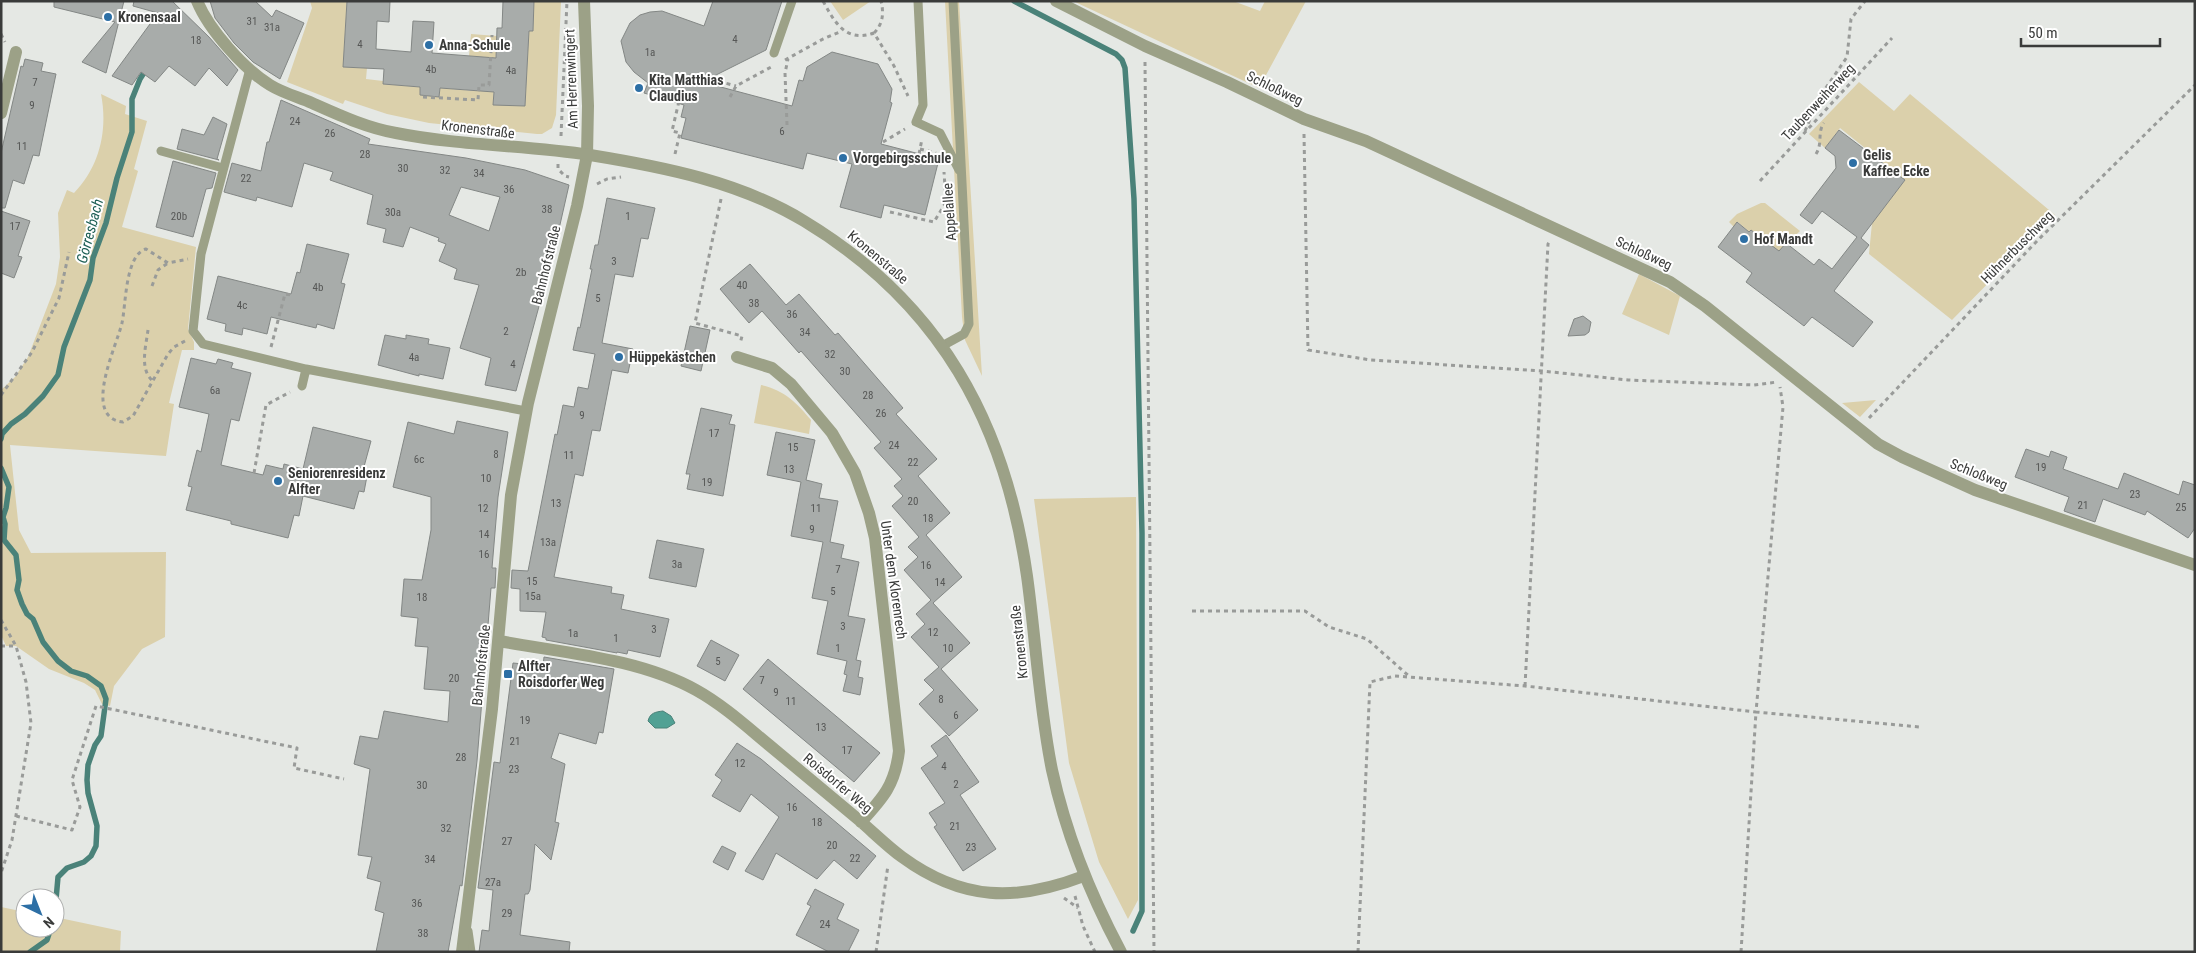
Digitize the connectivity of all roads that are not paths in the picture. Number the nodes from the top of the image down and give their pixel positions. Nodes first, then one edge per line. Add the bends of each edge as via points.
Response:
1 (197, 1) edge
2 (584, 1) edge
3 (792, 1) edge
4 (918, 1) edge
5 (954, 1) edge
6 (1056, 1) edge
7 (16, 52) dead end
8 (774, 53) dead end
9 (250, 69) junction
10 (1, 113) edge
11 (161, 151) dead end
12 (587, 155) junction
13 (223, 168) junction
14 (961, 174) junction
15 (942, 346) junction
16 (737, 357) road end
17 (306, 368) junction
18 (302, 386) road end
19 (526, 411) junction
20 (2195, 566) edge
21 (499, 641) junction
22 (861, 822) junction
23 (1084, 876) junction
24 (466, 923) junction
25 (462, 952) edge
26 (471, 952) edge
27 (1120, 952) edge

1 - 9 street, Kronenstraße via 224,41
2 - 12 street, Am Herrenwingert
3 - 8 lane
4 - 14 lane via 923,104 916,122 940,133
5 - 14 lane, Appelallee
6 - 20 street, Schloßweg via 1304,119 1366,141 1670,282 1705,306 1878,444 1906,460 1975,490
7 - 10 street
9 - 12 street, Kronenstraße via 274,87 386,131 490,146
9 - 13 lane
11 - 13 lane
12 - 15 street, Kronenstraße via 675,171 723,192 784,209 849,251 901,296
12 - 19 street, Bahnhofstraße
13 - 17 lane via 202,250 193,331 203,344
14 - 15 lane, Appelallee via 969,324 964,334
15 - 23 street, Kronenstraße via 983,416 1012,497 1026,567 1051,767
16 - 22 street, Unter dem Klorenrech via 772,368 812,407 844,452 869,513 878,560 899,751 892,784
17 - 18 lane
17 - 19 lane
19 - 21 street, Bahnhofstraße via 507,533
21 - 22 street, Roisdorfer Weg via 635,666 683,683 740,721
21 - 24 street, Bahnhofstraße
22 - 23 street, Roisdorfer Weg via 893,850 930,875 975,892 1016,893
23 - 27 street
24 - 25 street, Bahnhofstraße
24 - 26 lane, Bahnhofstraße

